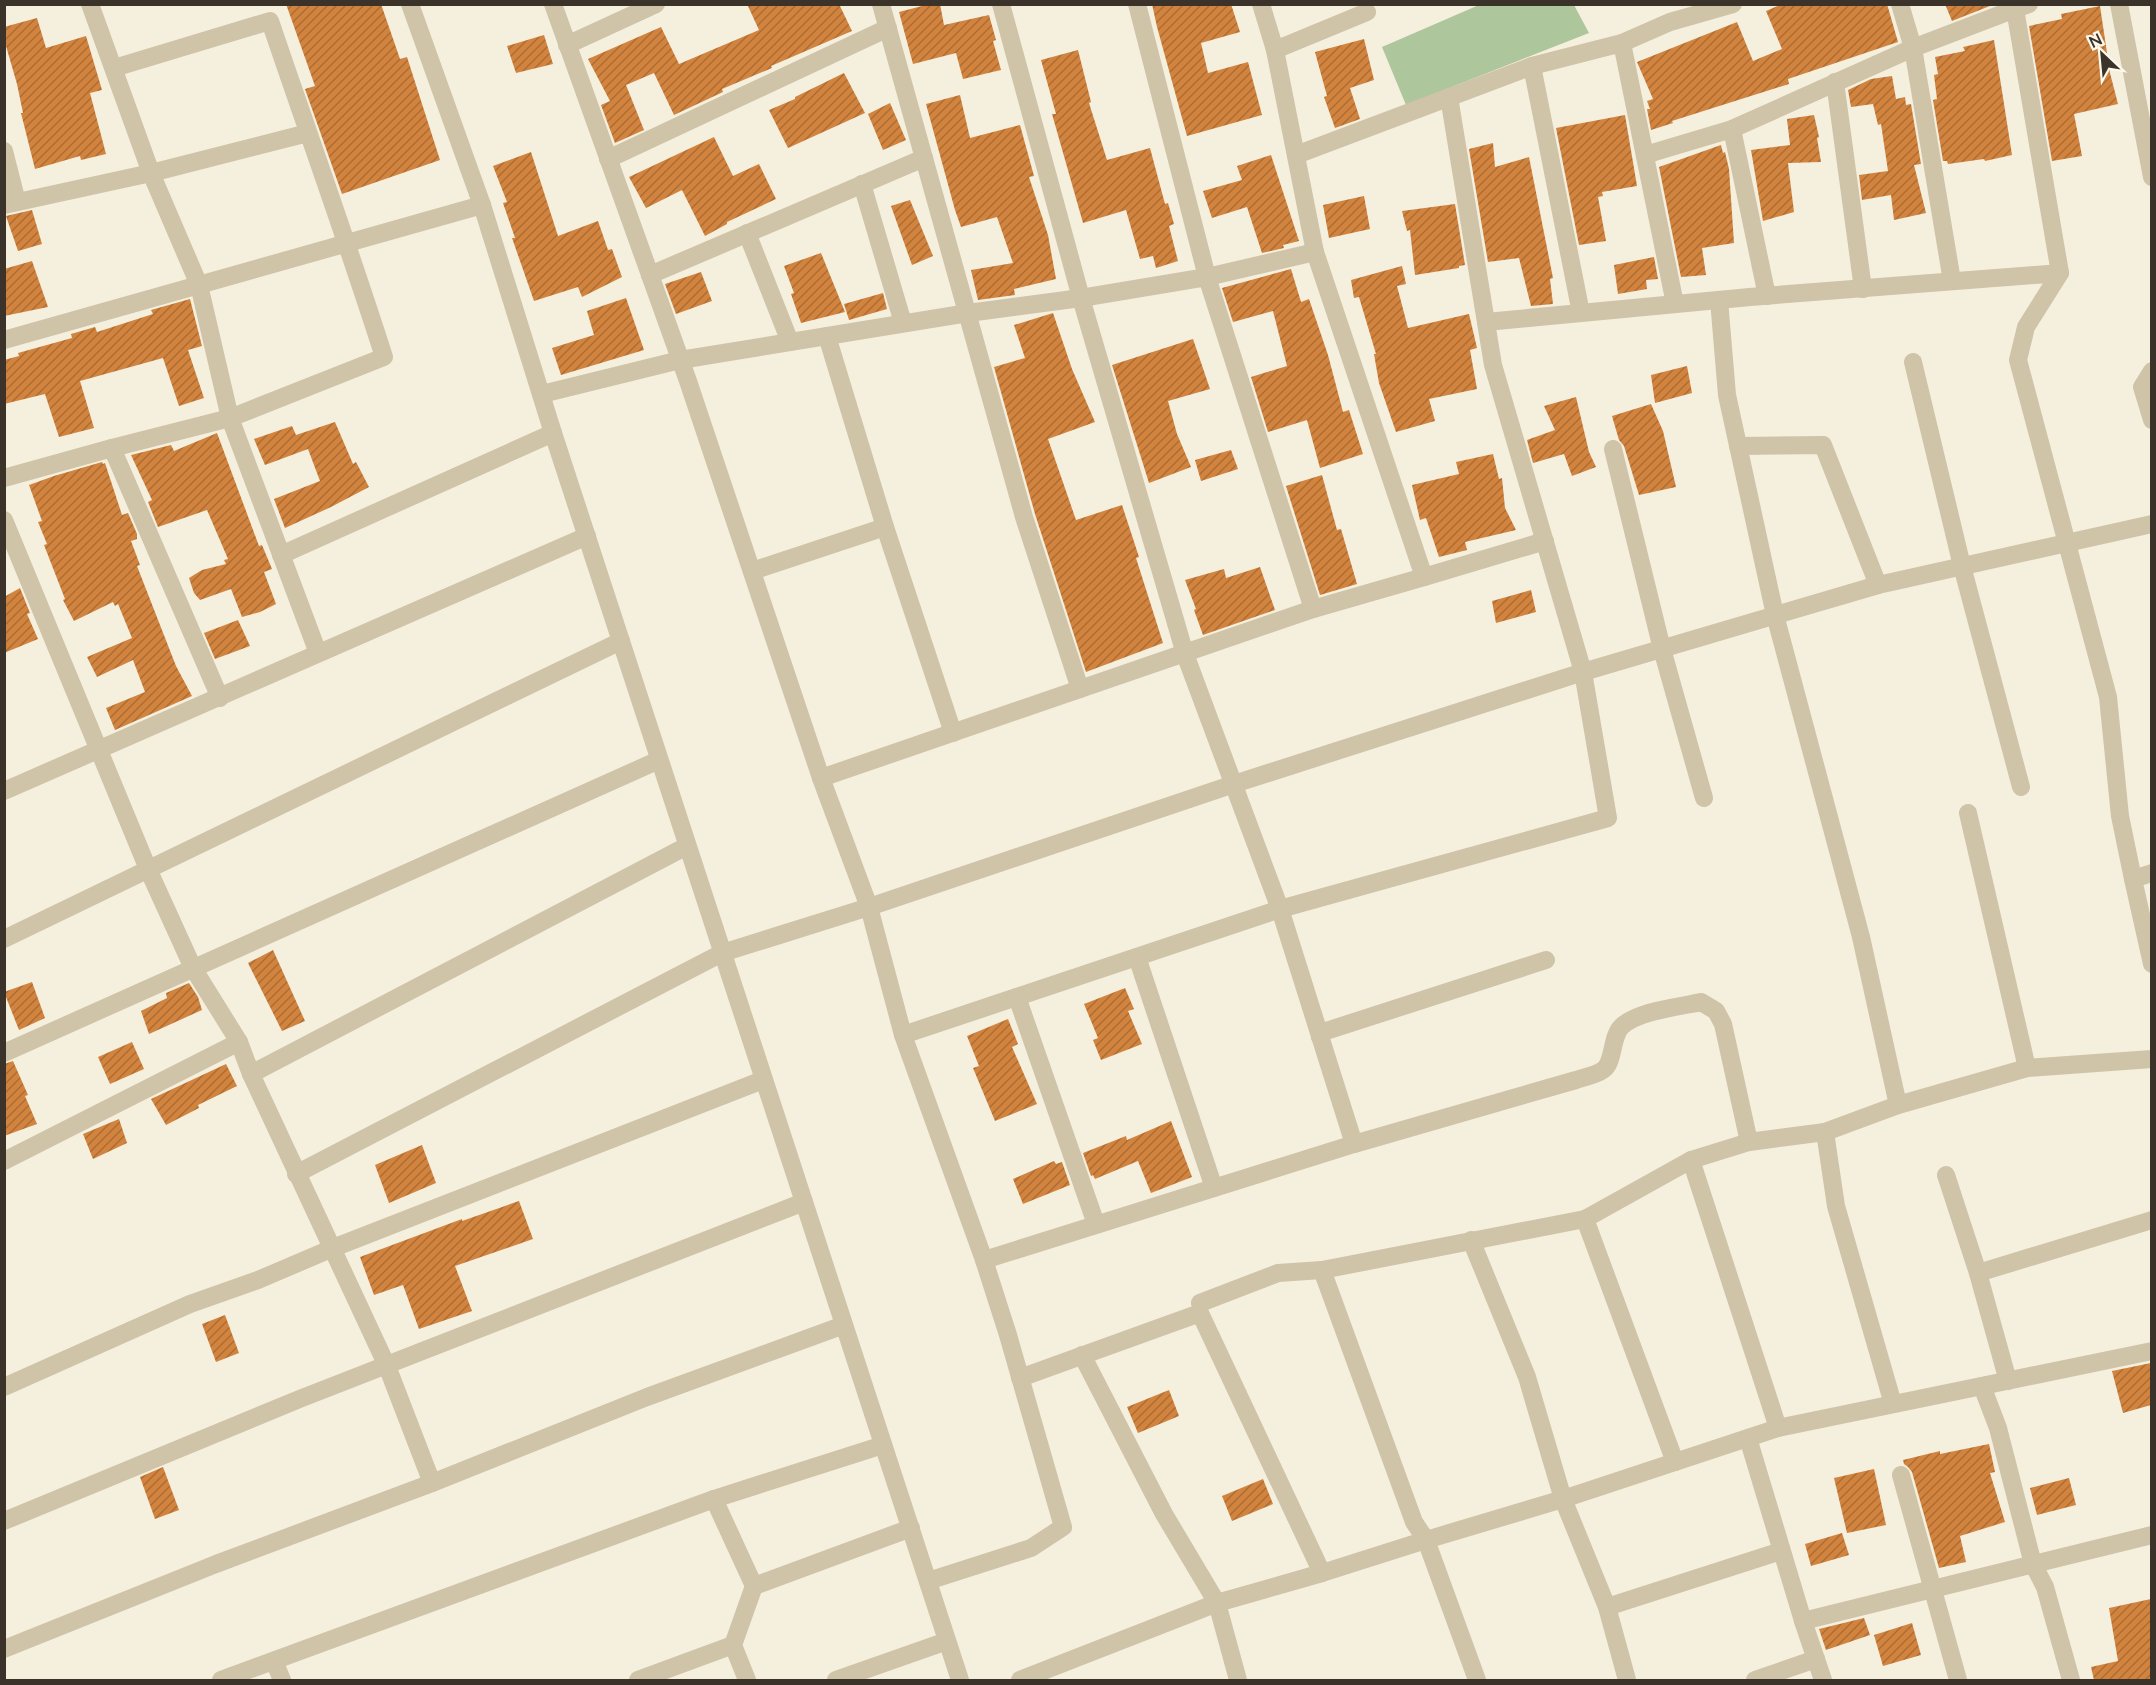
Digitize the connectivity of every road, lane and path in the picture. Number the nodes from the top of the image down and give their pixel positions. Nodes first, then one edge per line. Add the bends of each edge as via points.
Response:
1 (90, 4) edge
2 (410, 4) edge
3 (553, 4) edge
4 (656, 4) edge
5 (881, 4) edge
6 (1002, 4) edge
7 (1137, 4) edge
8 (1261, 4) edge
9 (1663, 4) edge
10 (1733, 4) edge
11 (1900, 4) edge
12 (2119, 4) edge
13 (2022, 7) edge
14 (1367, 12) dead end
15 (1670, 22) junction
16 (888, 28) junction
17 (1622, 43) junction
18 (567, 45) junction
19 (1913, 48) junction
20 (1275, 50) junction
21 (1532, 66) junction
22 (114, 68) junction
23 (1835, 82) junction
24 (1449, 98) junction
25 (1732, 129) junction
26 (308, 133) junction
27 (4, 151) edge
28 (1296, 155) junction
29 (1645, 155) junction
30 (924, 158) junction
31 (608, 159) junction
32 (151, 172) junction
33 (2151, 177) edge
34 (862, 184) junction
35 (11, 203) edge
36 (482, 205) junction
37 (747, 233) junction
38 (348, 243) junction
39 (1315, 252) junction
40 (2060, 273) junction
41 (650, 275) junction
42 (1207, 277) junction
43 (1952, 281) junction
44 (198, 285) junction
45 (1863, 289) junction
46 (1767, 296) junction
47 (1081, 298) junction
48 (1719, 300) junction
49 (1675, 304) junction
50 (968, 313) junction
51 (1581, 313) junction
52 (1486, 322) junction
53 (903, 323) junction
54 (827, 336) junction
55 (4, 340) edge
56 (790, 342) junction
57 (680, 360) junction
58 (1913, 362) dead end
59 (2151, 372) edge
60 (542, 394) junction
61 (230, 418) junction
62 (2151, 420) edge
63 (553, 433) junction
64 (1738, 446) junction
65 (112, 448) junction
66 (1614, 449) dead end
67 (4, 478) edge
68 (4, 520) edge
69 (2151, 524) edge
70 (885, 527) junction
71 (587, 537) junction
72 (1545, 541) junction
73 (2068, 542) junction
74 (281, 555) junction
75 (1962, 566) junction
76 (752, 571) junction
77 (1424, 577) junction
78 (1878, 585) junction
79 (1314, 609) junction
80 (1775, 615) junction
81 (621, 641) junction
82 (1662, 649) junction
83 (318, 653) junction
84 (1185, 654) junction
85 (1583, 672) junction
86 (1080, 689) junction
87 (220, 698) junction
88 (953, 733) junction
89 (100, 750) junction
90 (659, 760) junction
91 (821, 778) junction
92 (1234, 784) junction
93 (6, 785) edge
94 (2021, 787) dead end
95 (1704, 798) dead end
96 (1968, 813) dead end
97 (687, 846) junction
98 (148, 869) junction
99 (2151, 873) edge
100 (2133, 879) junction
101 (868, 907) junction
102 (1280, 909) junction
103 (4, 939) edge
104 (722, 953) junction
105 (1137, 957) junction
106 (1546, 960) dead end
107 (2151, 964) edge
108 (193, 968) junction
109 (1017, 997) junction
110 (903, 1035) junction
111 (1320, 1037) junction
112 (239, 1042) junction
113 (4, 1053) edge
114 (2151, 1059) edge
115 (2027, 1068) junction
116 (251, 1074) junction
117 (763, 1080) junction
118 (1898, 1105) junction
119 (1825, 1132) junction
120 (1749, 1142) junction
121 (1354, 1144) junction
122 (1691, 1160) junction
123 (4, 1161) edge
124 (296, 1174) junction
125 (1946, 1175) dead end
126 (1214, 1188) junction
127 (804, 1202) junction
128 (1585, 1219) junction
129 (2151, 1220) edge
130 (1096, 1224) junction
131 (1471, 1240) junction
132 (333, 1248) junction
133 (984, 1260) junction
134 (1322, 1270) junction
135 (1978, 1273) junction
136 (1200, 1303) dead end
137 (844, 1325) junction
138 (2151, 1352) edge
139 (1082, 1355) junction
140 (387, 1366) junction
141 (1020, 1378) junction
142 (2008, 1381) junction
143 (1982, 1386) junction
144 (4, 1387) edge
145 (1893, 1404) junction
146 (1778, 1428) junction
147 (1748, 1438) junction
148 (883, 1444) junction
149 (1675, 1462) junction
150 (1901, 1475) dead end
151 (432, 1483) junction
152 (714, 1499) junction
153 (1563, 1499) junction
154 (4, 1521) edge
155 (911, 1528) junction
156 (2151, 1535) edge
157 (1426, 1540) junction
158 (1781, 1551) junction
159 (2033, 1564) junction
160 (1322, 1573) junction
161 (928, 1581) junction
162 (754, 1586) junction
163 (1933, 1589) junction
164 (1217, 1603) junction
165 (1607, 1607) junction
166 (1803, 1621) junction
167 (947, 1641) junction
168 (733, 1646) junction
169 (4, 1649) edge
170 (1816, 1659) junction
171 (274, 1661) junction
172 (221, 1680) edge
173 (282, 1680) edge
174 (638, 1680) edge
175 (747, 1680) edge
176 (836, 1680) edge
177 (960, 1680) edge
178 (1020, 1680) edge
179 (1238, 1680) edge
180 (1477, 1680) edge
181 (1627, 1680) edge
182 (1755, 1680) edge
183 (1823, 1680) edge
184 (1958, 1680) edge
185 (2071, 1680) edge

1 - 22 street
2 - 36 street
3 - 18 street
4 - 18 street
5 - 16 street
6 - 47 street
7 - 42 street
8 - 20 street
9 - 15 street
10 - 15 street
11 - 19 street
12 - 33 street
13 - 19 street
13 - 40 street
14 - 20 street
15 - 17 street
16 - 30 street
16 - 31 street
17 - 21 street
17 - 29 street
18 - 31 street
19 - 23 street
19 - 43 street
20 - 28 street
21 - 24 street
21 - 51 street
22 - 26 street via 270,21
22 - 32 street
23 - 25 street
23 - 45 street
24 - 28 street
24 - 52 street
25 - 29 street
25 - 46 street
26 - 32 street
26 - 38 street
27 - 35 street
28 - 39 street
29 - 49 street
30 - 34 street
30 - 50 street
31 - 41 street
32 - 35 street
32 - 44 street
34 - 37 street
34 - 53 street
36 - 38 street
36 - 60 street
37 - 41 street
37 - 56 street
38 - 44 street
38 - 61 street via 384,357
39 - 42 street
39 - 77 street
40 - 43 street
40 - 73 street via 2026,327 2018,360
41 - 57 street
42 - 47 street
42 - 79 street
43 - 45 street
44 - 55 street
44 - 61 street
45 - 46 street
46 - 48 street
47 - 50 street
47 - 84 street
48 - 49 street
48 - 64 street via 1727,395
49 - 51 street
50 - 53 street
50 - 86 street via 1024,517
51 - 52 street
52 - 72 street via 1493,365
53 - 54 street
54 - 56 street
54 - 70 street
56 - 57 street
57 - 60 street
57 - 76 street
58 - 75 street
59 - 62 street via 2142,387
60 - 63 street
61 - 65 street
61 - 74 street
63 - 71 street
63 - 74 street
64 - 78 street via 1823,445
64 - 80 street
65 - 67 street
65 - 87 street
66 - 82 street
68 - 89 street
69 - 73 street
70 - 76 street
70 - 88 street
71 - 81 street
71 - 83 street
72 - 77 street
72 - 85 street
73 - 75 street
73 - 100 street via 2108,697 2120,816
74 - 83 street
75 - 78 street
75 - 94 street
76 - 91 street
77 - 79 street
78 - 80 street
79 - 84 street
80 - 82 street
80 - 118 street via 1861,937
81 - 90 street
81 - 98 street
82 - 85 street
82 - 95 street
83 - 87 street
84 - 86 street
84 - 92 street
85 - 92 street
85 - 102 street via 1608,818
86 - 88 street
87 - 89 street
88 - 91 street
89 - 93 street
89 - 98 street
90 - 97 street
90 - 108 street
91 - 101 street
92 - 101 street
92 - 102 street
96 - 115 street
97 - 104 street
97 - 116 street
98 - 103 street
98 - 108 street
99 - 100 street
100 - 107 street
101 - 104 street
101 - 110 street
102 - 105 street
102 - 111 street
104 - 117 street
104 - 124 street
105 - 109 street
105 - 126 street
106 - 111 street via 1323,1032
108 - 112 street
108 - 113 street
109 - 110 street
109 - 130 street
110 - 133 street
111 - 121 street
112 - 116 street
112 - 123 street
114 - 115 street
115 - 118 street
116 - 124 street
117 - 127 street
117 - 132 street
118 - 119 street
119 - 120 street
119 - 145 street via 1836,1206
120 - 121 street via 1723,1024 1716,1011 1701,1002 1631,1018 1618,1029 1604,1070
120 - 122 street
121 - 126 street
122 - 128 street
122 - 146 street
124 - 132 street
125 - 135 street
126 - 130 street
127 - 137 street
127 - 140 street
128 - 131 street
128 - 149 street
129 - 135 street
130 - 133 street
131 - 134 street
131 - 153 street via 1527,1377
132 - 140 street
132 - 144 street via 190,1304
133 - 141 street
134 - 136 street via 1278,1273
134 - 157 street via 1414,1522
135 - 142 street
137 - 148 street
137 - 151 street via 647,1397
138 - 142 street
139 - 141 street
139 - 160 street via 1200,1313
139 - 164 street via 1164,1514
140 - 151 street
140 - 154 street
141 - 161 street via 1063,1527 1031,1548
142 - 143 street
143 - 145 street
143 - 159 street via 1998,1428
145 - 146 street
146 - 147 street
147 - 149 street
147 - 158 street
148 - 152 street
148 - 155 street
149 - 153 street
150 - 163 street
151 - 169 street
152 - 162 street
152 - 171 street
153 - 157 street
153 - 165 street
155 - 161 street
155 - 162 street
156 - 159 street
157 - 160 street
157 - 180 street
158 - 165 street
158 - 166 street
159 - 163 street
159 - 185 street via 2045,1587
160 - 164 street
161 - 167 street
162 - 168 street
163 - 166 street
163 - 184 street
164 - 178 street
164 - 179 street
165 - 181 street
166 - 170 street
167 - 176 street
167 - 177 street
168 - 174 street
168 - 175 street
170 - 182 street
170 - 183 street
171 - 172 street
171 - 173 street

